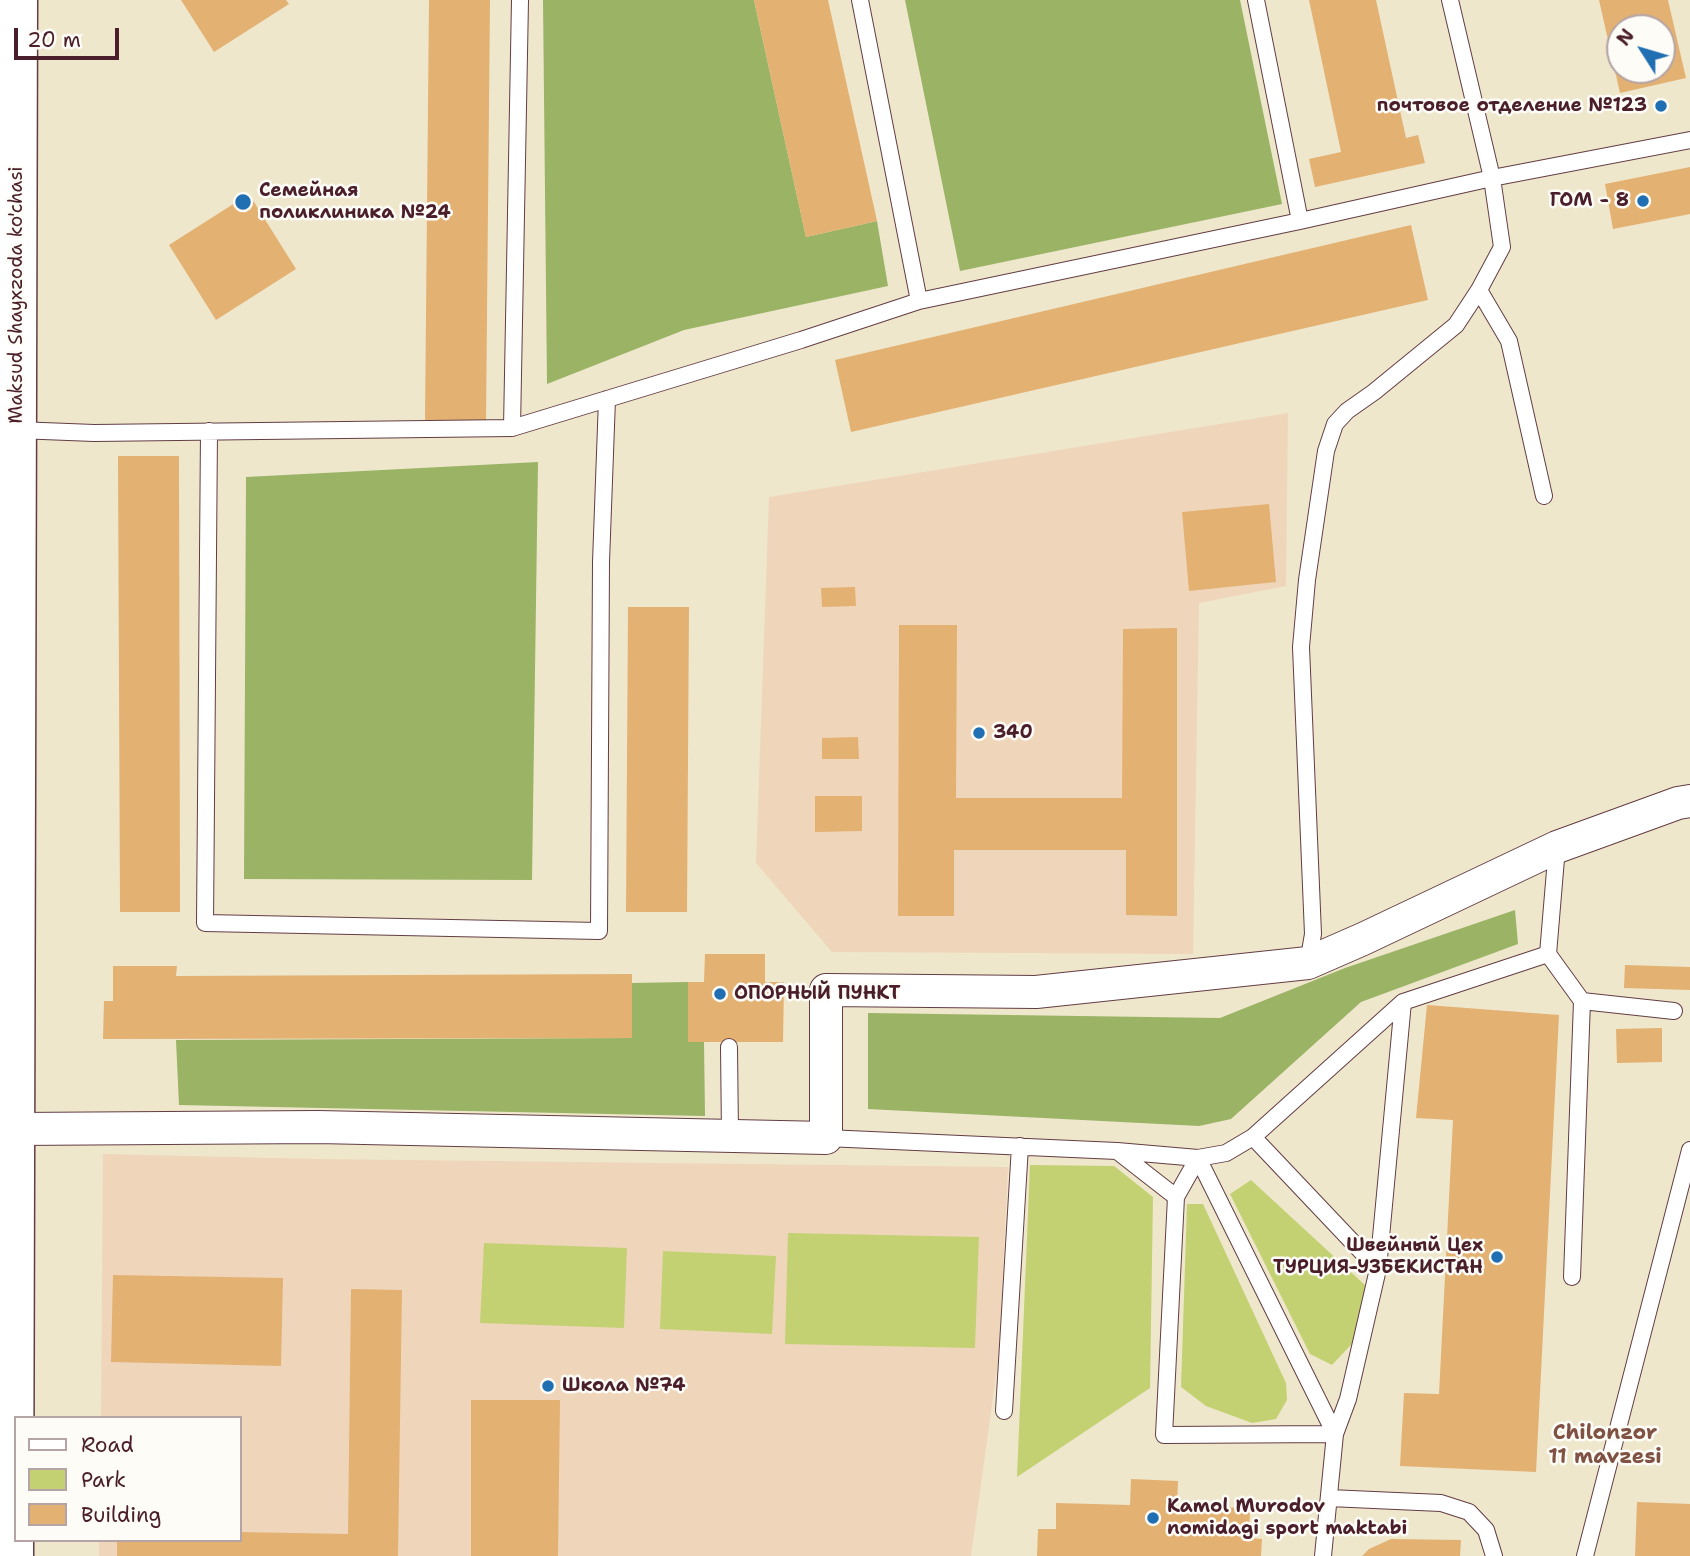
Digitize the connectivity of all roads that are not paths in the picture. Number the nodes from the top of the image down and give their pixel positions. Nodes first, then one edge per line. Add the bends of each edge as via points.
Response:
1 (18, 0) edge
2 (520, 0) edge
3 (860, 0) edge
4 (1256, 0) edge
5 (1450, 0) edge
6 (1690, 140) edge
7 (1492, 178) junction
8 (1300, 221) junction
9 (1479, 290) junction
10 (919, 301) junction
11 (607, 398) junction
12 (512, 428) junction
13 (17, 430) junction
14 (209, 431) junction
15 (1544, 496) dead end
16 (1690, 801) edge
17 (8, 842) edge
18 (1557, 847) junction
19 (1548, 954) junction
20 (1308, 963) junction
21 (1582, 1001) junction
22 (1403, 1002) junction
23 (1674, 1011) dead end
24 (729, 1047) dead end
25 (15, 1129) junction
26 (730, 1135) junction
27 (826, 1138) junction
28 (1252, 1138) junction
29 (1020, 1146) junction
30 (1690, 1150) edge
31 (1117, 1151) junction
32 (1198, 1158) junction
33 (1176, 1196) junction
34 (1378, 1269) junction
35 (7, 1274) edge
36 (1572, 1277) dead end
37 (1004, 1411) dead end
38 (1335, 1434) junction
39 (1329, 1498) junction
40 (14, 1556) edge
41 (1323, 1556) edge
42 (1494, 1556) edge
43 (1585, 1556) edge

1 - 13 street, Maksud Shayxzoda ko'chasi
2 - 12 lane
3 - 10 lane
4 - 8 lane
5 - 7 lane
6 - 7 lane
7 - 8 lane
7 - 9 lane via 1502,247
8 - 10 lane
9 - 15 lane via 1509,341
9 - 20 lane via 1456,325 1347,411 1335,424 1326,451 1301,647 1312,934
10 - 11 lane
11 - 12 lane
11 - 14 lane via 601,562 599,931 205,923
12 - 14 lane
13 - 14 lane
13 - 17 street, Maksud Shayxzoda ko'chasi
16 - 18 street
17 - 25 street, Maksud Shayxzoda ko'chasi
18 - 19 lane
18 - 20 street
19 - 21 lane
19 - 22 lane
20 - 27 street via 1037,992 826,990
21 - 23 lane
21 - 36 lane
22 - 28 lane
22 - 34 lane
24 - 26 lane
25 - 26 street via 318,1127
25 - 35 street, Maksud Shayxzoda ko'chasi
26 - 27 street
27 - 29 lane
28 - 32 lane via 1226,1153
28 - 34 lane
29 - 31 lane
29 - 37 lane
30 - 43 lane
31 - 32 lane
31 - 33 lane
32 - 33 lane
32 - 38 lane
33 - 38 lane via 1164,1434
34 - 38 lane via 1349,1399
35 - 40 street, Maksud Shayxzoda ko'chasi
38 - 39 lane
39 - 41 lane
39 - 42 lane via 1441,1503 1469,1512 1486,1530

